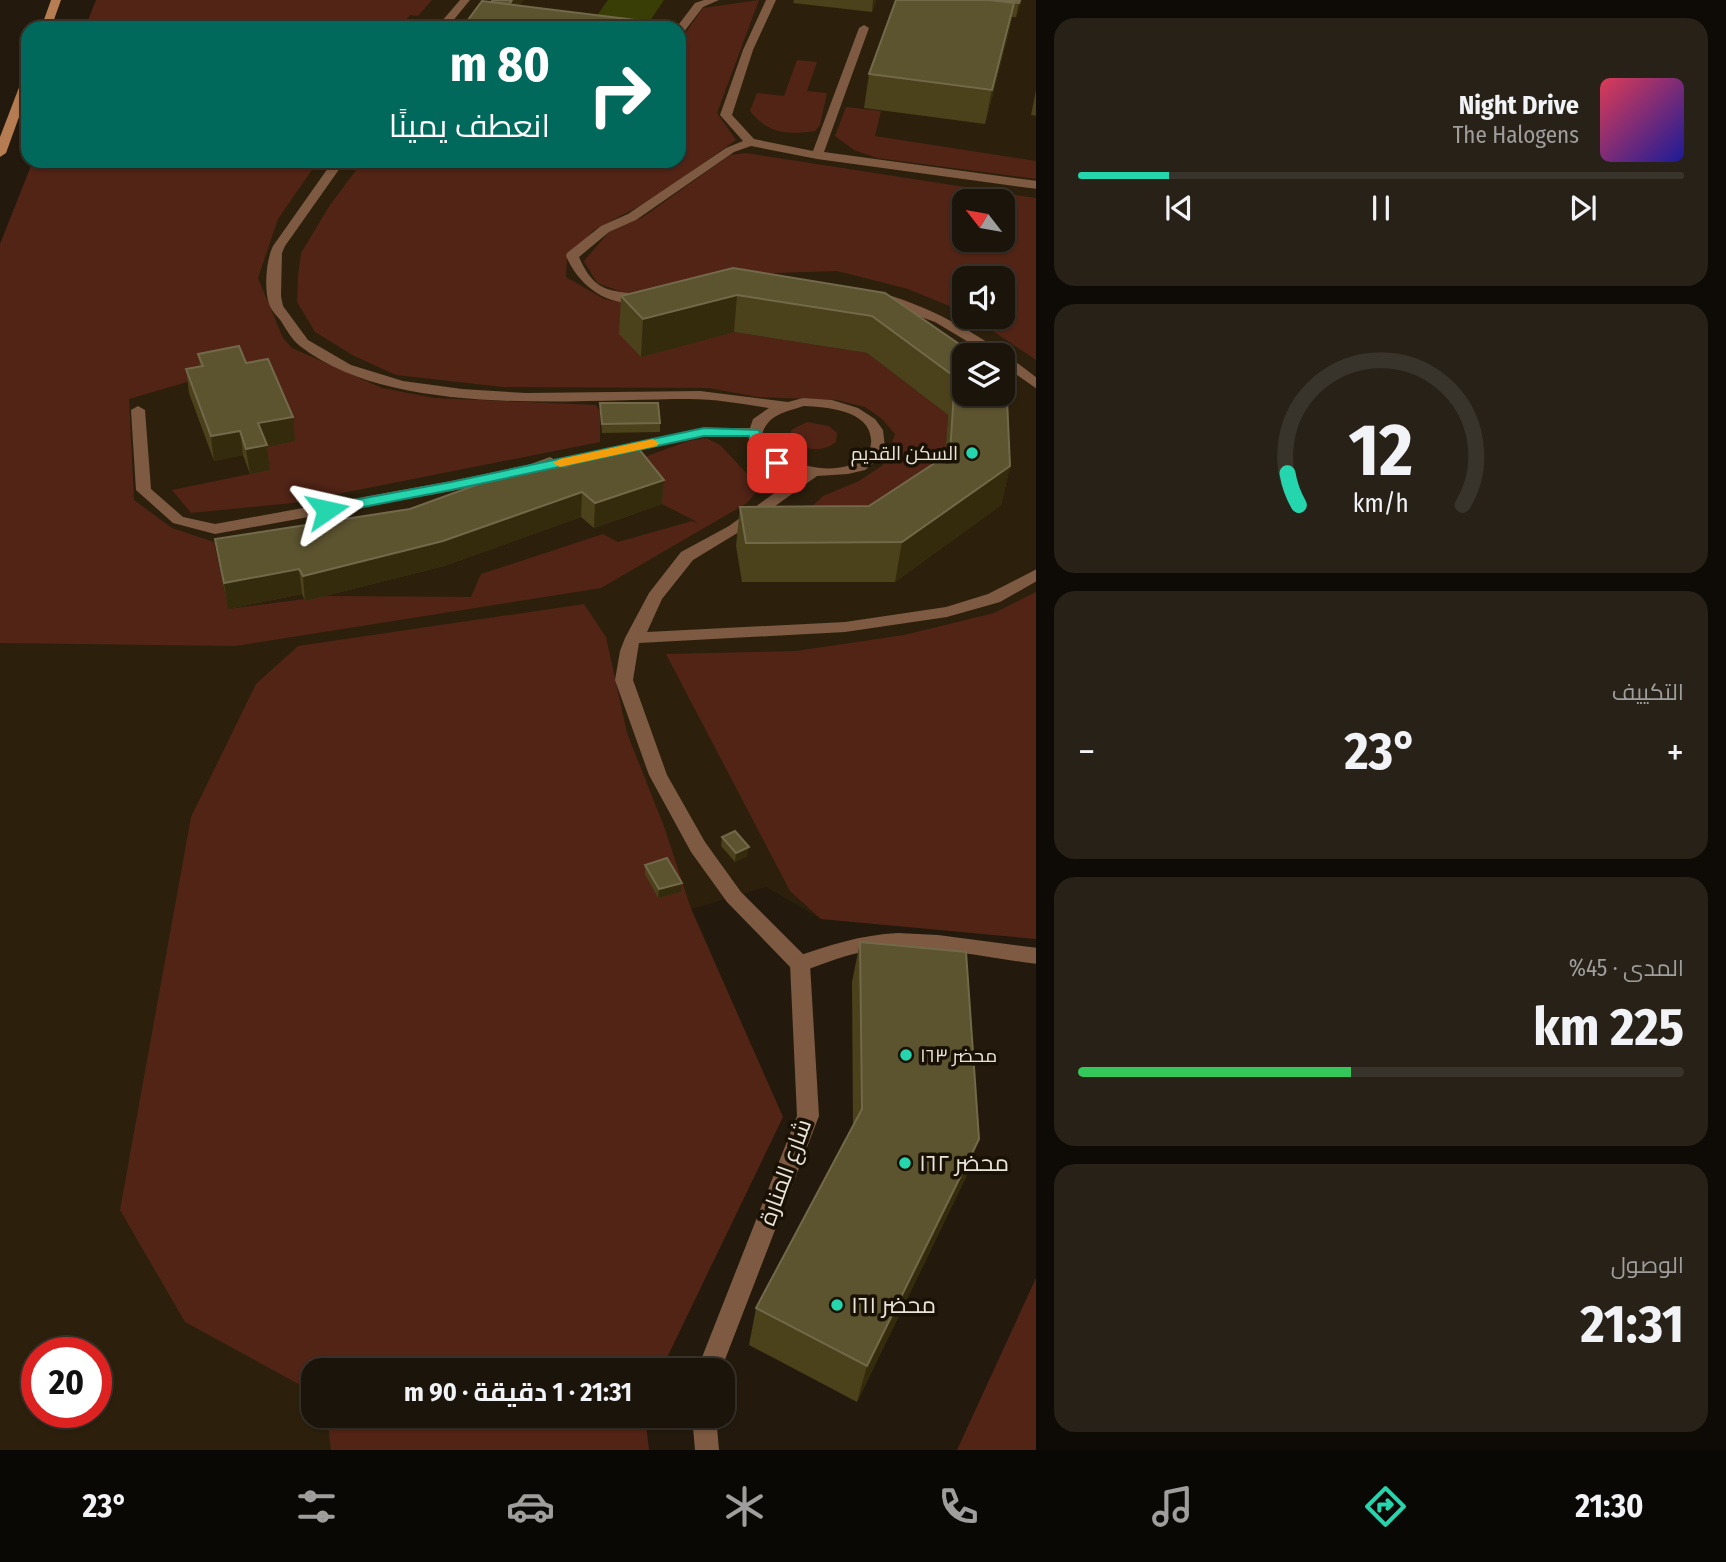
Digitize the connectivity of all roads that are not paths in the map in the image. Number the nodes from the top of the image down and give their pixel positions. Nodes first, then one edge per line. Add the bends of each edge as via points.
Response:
1 (56, 0) edge
2 (465, 0) edge
3 (714, 0) edge
4 (771, 0) edge
5 (48, 21) edge
6 (447, 21) edge
7 (686, 22) edge
8 (864, 28) dead end
9 (21, 96) edge
10 (750, 142) junction
11 (0, 153) edge
12 (817, 155) junction
13 (334, 168) edge
14 (1036, 185) edge
15 (864, 293) edge
16 (652, 299) edge
17 (980, 343) edge
18 (1015, 367) edge
19 (1036, 384) edge
20 (783, 405) junction
21 (138, 410) dead end
22 (755, 432) junction
23 (812, 473) junction
24 (1036, 575) edge
25 (635, 639) junction
26 (1036, 956) edge
27 (800, 964) junction
28 (714, 1358) edge
29 (705, 1428) edge
30 (707, 1450) edge

1 - 5 main road
2 - 6 street
3 - 7 street via 699,5
4 - 10 street via 747,50 726,115
8 - 12 street
9 - 11 main road
10 - 12 street
10 - 16 street via 730,150 632,217 605,229 572,256 578,273 592,288 628,299
12 - 14 street
13 - 20 street via 276,251 275,304 300,340 315,352 389,384 436,392 570,398 692,395
15 - 17 street via 908,304
18 - 19 street
20 - 22 street via 758,421
20 - 23 street via 823,402 844,407 874,426 880,438 878,450 862,465
21 - 22 street via 144,490 178,520 215,529 451,486 704,432
22 - 23 street via 757,443 777,463
23 - 25 street via 734,529 687,556 655,597
24 - 25 street via 994,598 923,616 845,627
25 - 27 street via 628,651 624,680 658,775 698,847 734,897
26 - 27 street via 906,941 853,946
27 - 28 street, شارع المنارة via 808,1116
29 - 30 street

